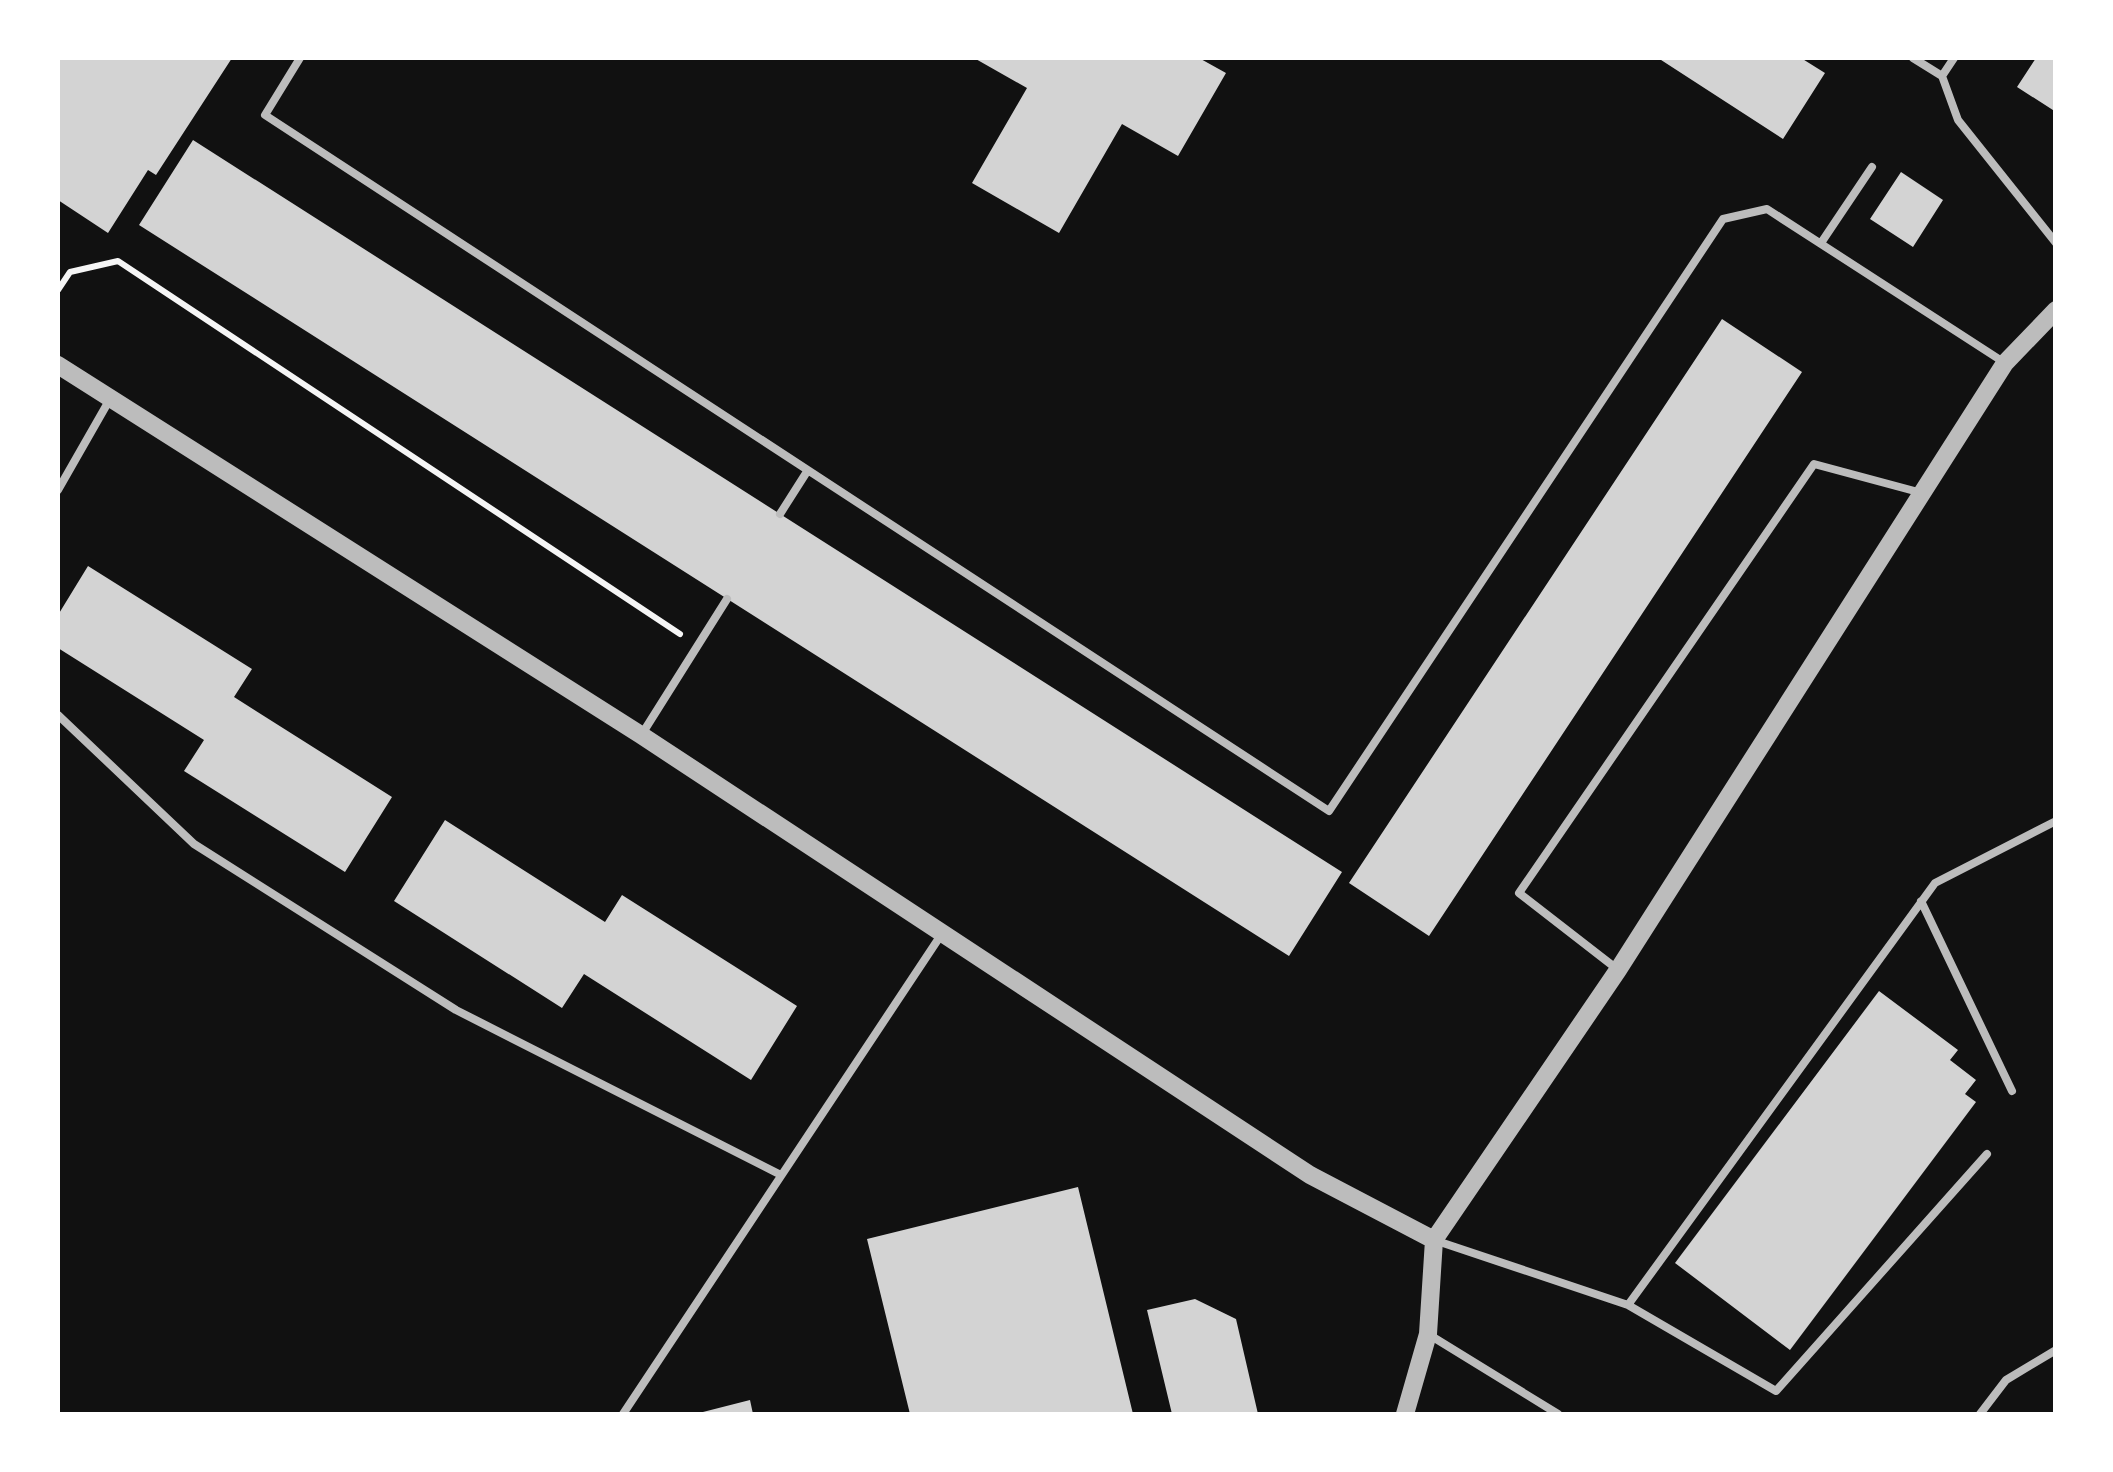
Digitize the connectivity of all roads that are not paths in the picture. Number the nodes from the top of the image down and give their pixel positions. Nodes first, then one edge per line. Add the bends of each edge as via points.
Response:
1 (300, 58) edge
2 (1913, 58) edge
3 (1954, 58) edge
4 (1942, 76) junction
5 (1872, 167) dead end
6 (1820, 243) junction
7 (2056, 243) edge
8 (2056, 310) edge
9 (2005, 363) junction
10 (58, 365) edge
11 (110, 399) junction
12 (808, 470) junction
13 (58, 490) edge
14 (1922, 493) junction
15 (780, 514) dead end
16 (728, 598) dead end
17 (58, 714) edge
18 (641, 735) junction
19 (2056, 821) edge
20 (1922, 902) junction
21 (942, 935) junction
22 (1618, 970) junction
23 (2012, 1091) dead end
24 (1987, 1154) dead end
25 (779, 1174) junction
26 (1434, 1240) junction
27 (1628, 1305) junction
28 (1428, 1334) junction
29 (2056, 1350) edge
30 (1552, 1413) edge
31 (622, 1414) edge
32 (1405, 1414) edge
33 (1980, 1414) edge

1 - 12 lane via 264,114
2 - 4 lane
3 - 4 lane
4 - 7 lane via 1958,120
5 - 6 lane
6 - 9 lane
6 - 12 lane via 1767,208 1723,219 1328,811
8 - 9 street
9 - 14 street
10 - 11 street
11 - 13 lane
11 - 18 street
12 - 15 lane
14 - 22 street
14 - 22 lane via 1814,464 1520,893
16 - 18 lane
17 - 25 lane via 194,844 456,1010
18 - 21 street
19 - 20 lane via 1935,882
20 - 23 lane
20 - 27 lane
21 - 25 lane
21 - 26 street via 1310,1175
22 - 26 street
24 - 27 lane via 1776,1392
25 - 31 lane
26 - 27 lane
26 - 28 street
28 - 30 lane
28 - 32 street
29 - 33 lane via 2006,1380

